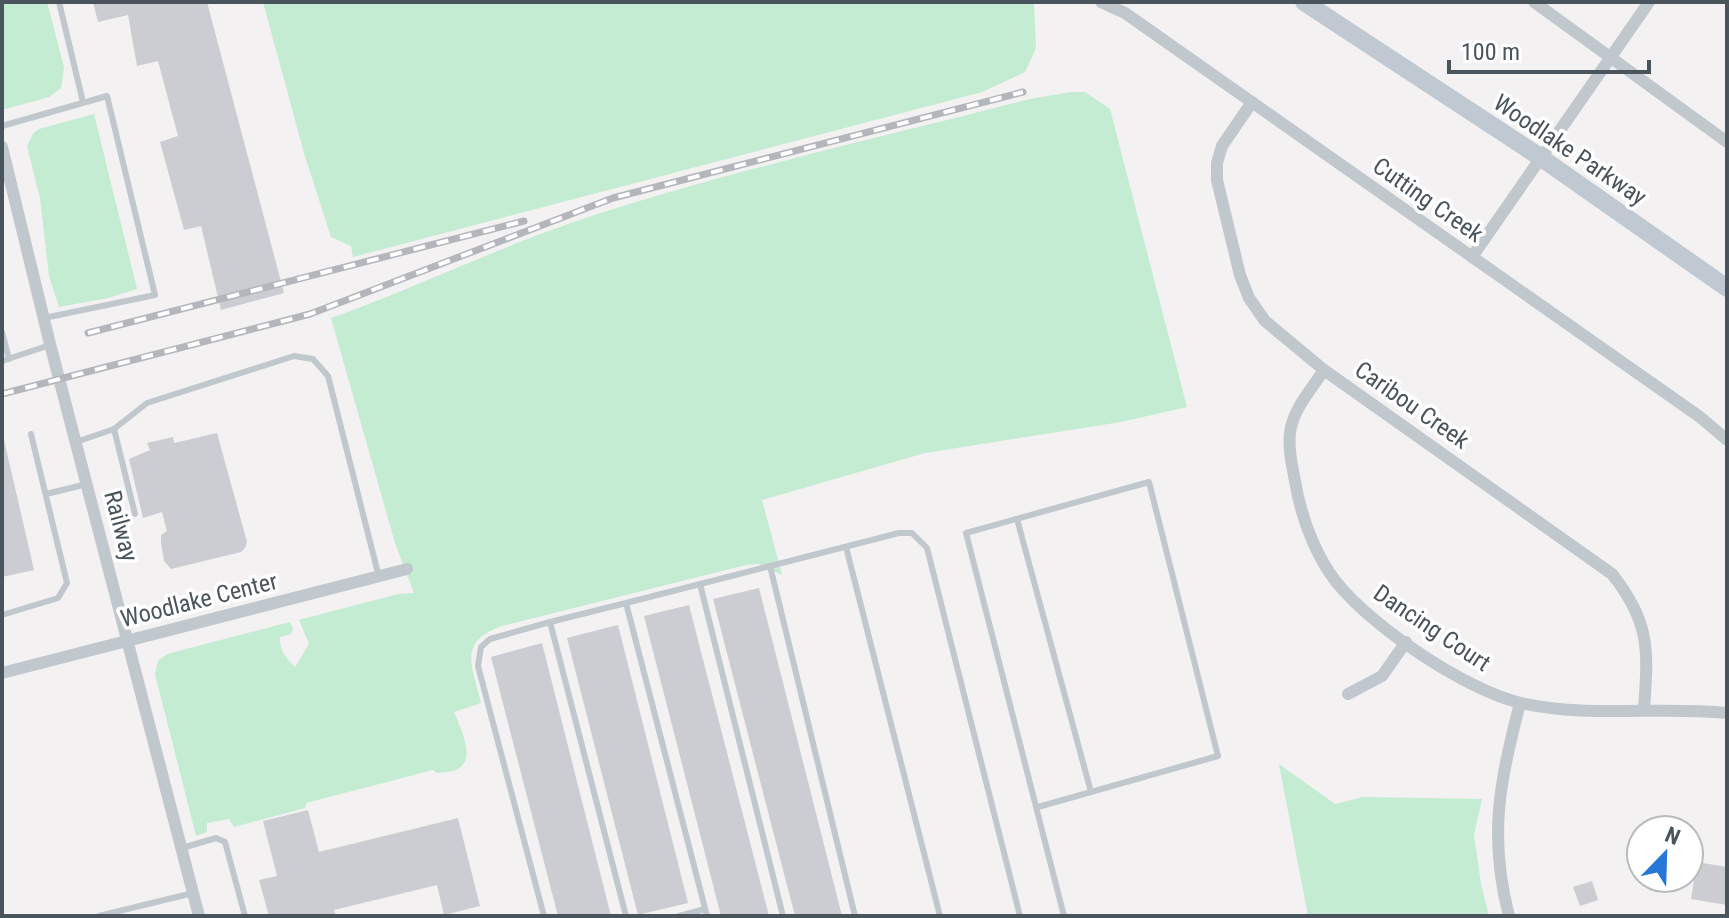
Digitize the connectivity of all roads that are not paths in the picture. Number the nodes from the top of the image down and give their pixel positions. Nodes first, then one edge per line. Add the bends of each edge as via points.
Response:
1 (59, 2) edge
2 (1101, 2) edge
3 (1304, 2) edge
4 (1534, 2) edge
5 (1649, 2) edge
6 (1611, 56) junction
7 (83, 102) junction
8 (1252, 102) junction
9 (2, 126) edge
10 (1727, 142) edge
11 (2, 147) edge
12 (1540, 157) junction
13 (1472, 257) junction
14 (1727, 288) edge
15 (44, 318) junction
16 (2, 332) edge
17 (50, 345) junction
18 (6, 360) edge
19 (1324, 370) junction
20 (114, 429) junction
21 (31, 434) dead end
22 (1727, 440) edge
23 (76, 442) junction
24 (87, 484) junction
25 (46, 494) junction
26 (135, 514) dead end
27 (1017, 519) junction
28 (846, 547) junction
29 (770, 566) junction
30 (407, 569) dead end
31 (379, 577) junction
32 (700, 584) junction
33 (626, 603) junction
34 (2, 615) edge
35 (550, 622) junction
36 (129, 641) junction
37 (1406, 642) junction
38 (2, 673) edge
39 (1348, 694) dead end
40 (1520, 703) junction
41 (1644, 710) junction
42 (1727, 713) edge
43 (1091, 792) junction
44 (1038, 807) junction
45 (182, 848) junction
46 (193, 892) junction
47 (706, 913) edge
48 (99, 916) edge
49 (199, 916) edge
50 (245, 916) edge
51 (544, 916) edge
52 (626, 916) edge
53 (679, 916) edge
54 (783, 916) edge
55 (855, 916) edge
56 (940, 916) edge
57 (1020, 916) edge
58 (1064, 916) edge
59 (1509, 916) edge

1 - 7 lane
2 - 8 street, Cutting Creek via 1125,13
3 - 12 street, Woodlake Parkway
4 - 6 street
5 - 6 street
6 - 10 street
6 - 12 street
7 - 9 lane
7 - 15 lane via 107,96 155,295
8 - 13 street, Cutting Creek
8 - 19 street, Caribou Creek via 1222,146 1217,163 1240,275 1265,321
11 - 15 street, Railway
12 - 13 street
12 - 14 street, Woodlake Parkway
13 - 22 street, Cutting Creek
15 - 17 street, Railway
16 - 18 lane
17 - 18 lane
17 - 23 street, Railway
19 - 37 street, Dancing Court via 1290,429 1296,490 1329,572 1350,598
19 - 41 street, Caribou Creek via 1612,574 1645,635
20 - 23 lane
20 - 26 lane
20 - 31 lane via 147,403 294,356 313,359 328,376
21 - 25 lane
23 - 24 street, Railway
24 - 25 lane
24 - 36 street, Railway
25 - 34 lane via 67,583 58,598
27 - 43 lane
27 - 43 lane via 1149,482 1218,756
27 - 44 lane via 966,533
28 - 29 lane
28 - 56 lane
28 - 57 lane via 912,533 927,548
29 - 32 lane
29 - 55 lane
30 - 31 street, Woodlake Center
31 - 36 street, Woodlake Center
32 - 33 lane
32 - 54 lane
33 - 35 lane
33 - 47 lane
35 - 51 lane via 490,639 481,647 478,666
35 - 52 lane
36 - 38 street, Woodlake Center
36 - 45 street, Railway
37 - 39 street via 1382,676
37 - 40 street, Dancing Court via 1452,674
40 - 41 street, Dancing Court
40 - 59 street via 1502,776 1496,846
41 - 42 street, Dancing Court
43 - 44 lane
44 - 58 lane
45 - 46 street, Railway
45 - 50 lane via 216,838 225,842
46 - 48 lane
46 - 49 street, Railway
47 - 53 lane

